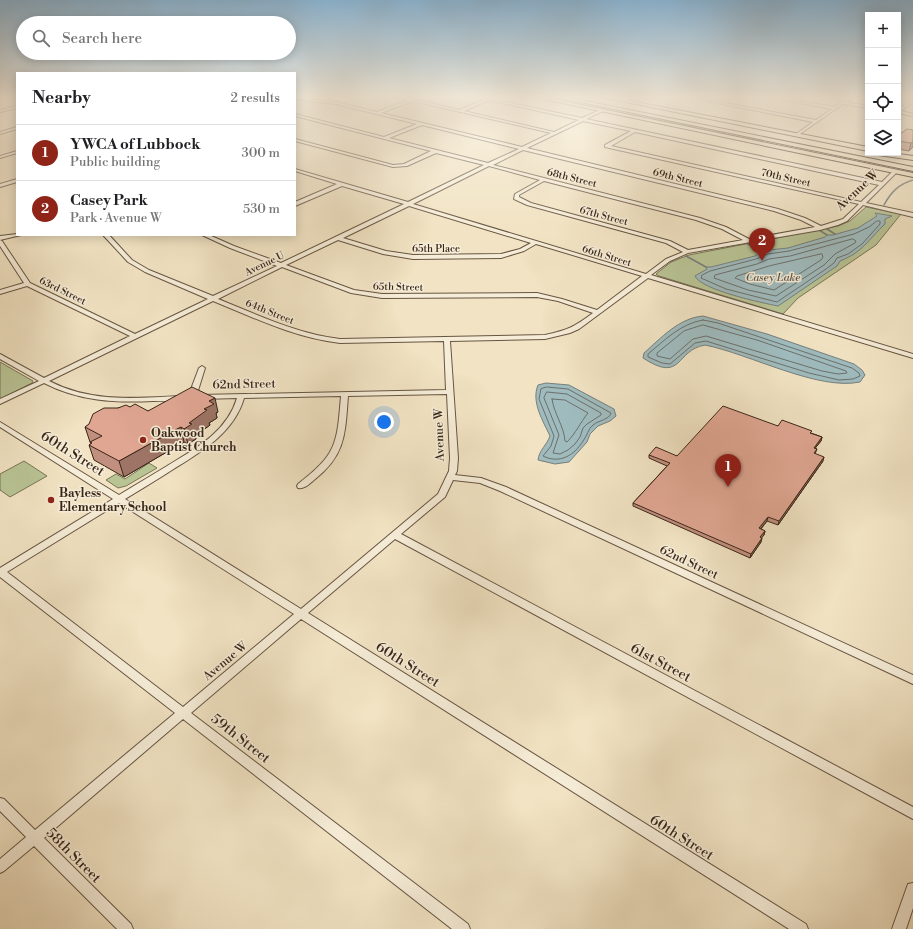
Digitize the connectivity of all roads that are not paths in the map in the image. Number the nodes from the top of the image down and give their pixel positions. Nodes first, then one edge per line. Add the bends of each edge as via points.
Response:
1 (296, 140) edge
2 (394, 140) edge
3 (490, 140) edge
4 (538, 140) edge
5 (617, 140) edge
6 (683, 140) edge
7 (748, 140) edge
8 (772, 140) edge
9 (773, 140) edge
10 (795, 140) edge
11 (806, 140) edge
12 (822, 140) edge
13 (522, 148) junction
14 (865, 149) edge
15 (865, 150) edge
16 (436, 151) junction
17 (16, 152) edge
18 (899, 156) edge
19 (901, 156) edge
20 (0, 157) edge
21 (913, 158) edge
22 (913, 164) edge
23 (489, 165) junction
24 (913, 169) edge
25 (296, 170) edge
26 (896, 171) junction
27 (913, 174) edge
28 (544, 179) junction
29 (16, 180) edge
30 (341, 184) junction
31 (883, 184) junction
32 (1, 185) edge
33 (16, 185) edge
34 (296, 204) edge
35 (408, 204) junction
36 (863, 204) junction
37 (913, 215) edge
38 (820, 228) junction
39 (16, 235) edge
40 (107, 236) edge
41 (207, 236) edge
42 (0, 238) edge
43 (338, 238) junction
44 (748, 241) junction
45 (0, 242) edge
46 (535, 242) junction
47 (687, 252) junction
48 (281, 265) junction
49 (646, 276) junction
50 (28, 284) junction
51 (0, 292) edge
52 (213, 298) junction
53 (598, 313) junction
54 (134, 336) junction
55 (447, 340) junction
56 (0, 356) edge
57 (913, 356) edge
58 (202, 368) dead end
59 (44, 380) junction
60 (450, 392) junction
61 (345, 394) junction
62 (241, 396) junction
63 (192, 398) junction
64 (0, 402) edge
65 (0, 424) edge
66 (451, 476) junction
67 (301, 486) dead end
68 (120, 499) junction
69 (395, 536) junction
70 (0, 572) edge
71 (302, 614) junction
72 (913, 680) edge
73 (184, 713) junction
74 (0, 803) edge
75 (913, 813) edge
76 (35, 837) junction
77 (0, 867) edge
78 (913, 889) edge
79 (126, 929) edge
80 (463, 929) edge
81 (801, 929) edge
82 (899, 929) edge

1 - 16 street via 399,166
2 - 16 street, 68th Street
3 - 13 street, 69th Street
4 - 13 street, Avenue U
5 - 36 street, 70th Street via 607,146
6 - 31 street
7 - 26 main road
8 - 27 highway
9 - 24 highway
10 - 22 highway
11 - 15 highway
12 - 14 main road
13 - 23 street, Avenue U
13 - 38 street, 69th Street via 776,210
16 - 23 street, 68th Street
17 - 20 street
18 - 21 highway
19 - 21 main road
23 - 28 street, 68th Street
23 - 35 street, Avenue U
25 - 30 street, 66th Street
26 - 27 main road
26 - 31 street, Avenue W
28 - 44 street, 68th Street via 706,221 730,230
28 - 47 street, 67th Street via 519,192 515,197 523,202 668,242
29 - 32 street
30 - 34 street
30 - 35 street, 66th Street
31 - 36 street, Avenue W
32 - 33 street
35 - 43 street, Avenue U
35 - 46 street, 66th Street
36 - 37 street, 70th Street
36 - 38 street, Avenue W via 840,223
38 - 44 street, Avenue W
39 - 42 street
40 - 52 street, 64th Street via 124,256 136,265
41 - 48 street, 65th Street
43 - 46 street, 65th Place via 385,253 413,257 501,256 522,250
43 - 48 street, Avenue U
44 - 47 street, Avenue W
45 - 50 street, 63rd Street
46 - 49 street, 66th Street
47 - 49 street, Avenue W via 668,260
48 - 52 street, Avenue U
48 - 53 street, 65th Street via 353,292 366,294 537,295
49 - 53 street, Avenue W
49 - 57 street, 66th Street
50 - 51 street
50 - 54 street, 63rd Street
52 - 54 street, Avenue U
52 - 55 street, 64th Street via 290,331 318,339
53 - 55 street, Avenue W via 578,328 545,337
54 - 59 street, Avenue U
55 - 60 street, Avenue W
56 - 59 street, 62nd Street
58 - 63 street
59 - 63 street, 62nd Street via 83,396 103,399
59 - 64 street, Avenue U
60 - 61 street, 62nd Street
60 - 66 street, Avenue W via 454,458
61 - 62 street, 62nd Street
61 - 67 street via 338,449 327,465
62 - 63 street, 62nd Street
62 - 68 street via 238,410 217,436
65 - 68 street, 60th Street
66 - 69 street, Avenue W via 442,495
66 - 72 street, 62nd Street via 481,481 503,489
68 - 70 street
68 - 71 street, 60th Street
69 - 71 street, Avenue W
69 - 75 street, 61st Street
70 - 73 street, 59th Street
71 - 73 street, Avenue W
71 - 81 street, 60th Street
73 - 76 street, Avenue W
73 - 80 street, 59th Street
74 - 76 street, 58th Street
76 - 77 street, Avenue W
76 - 79 street, 58th Street
78 - 82 street

